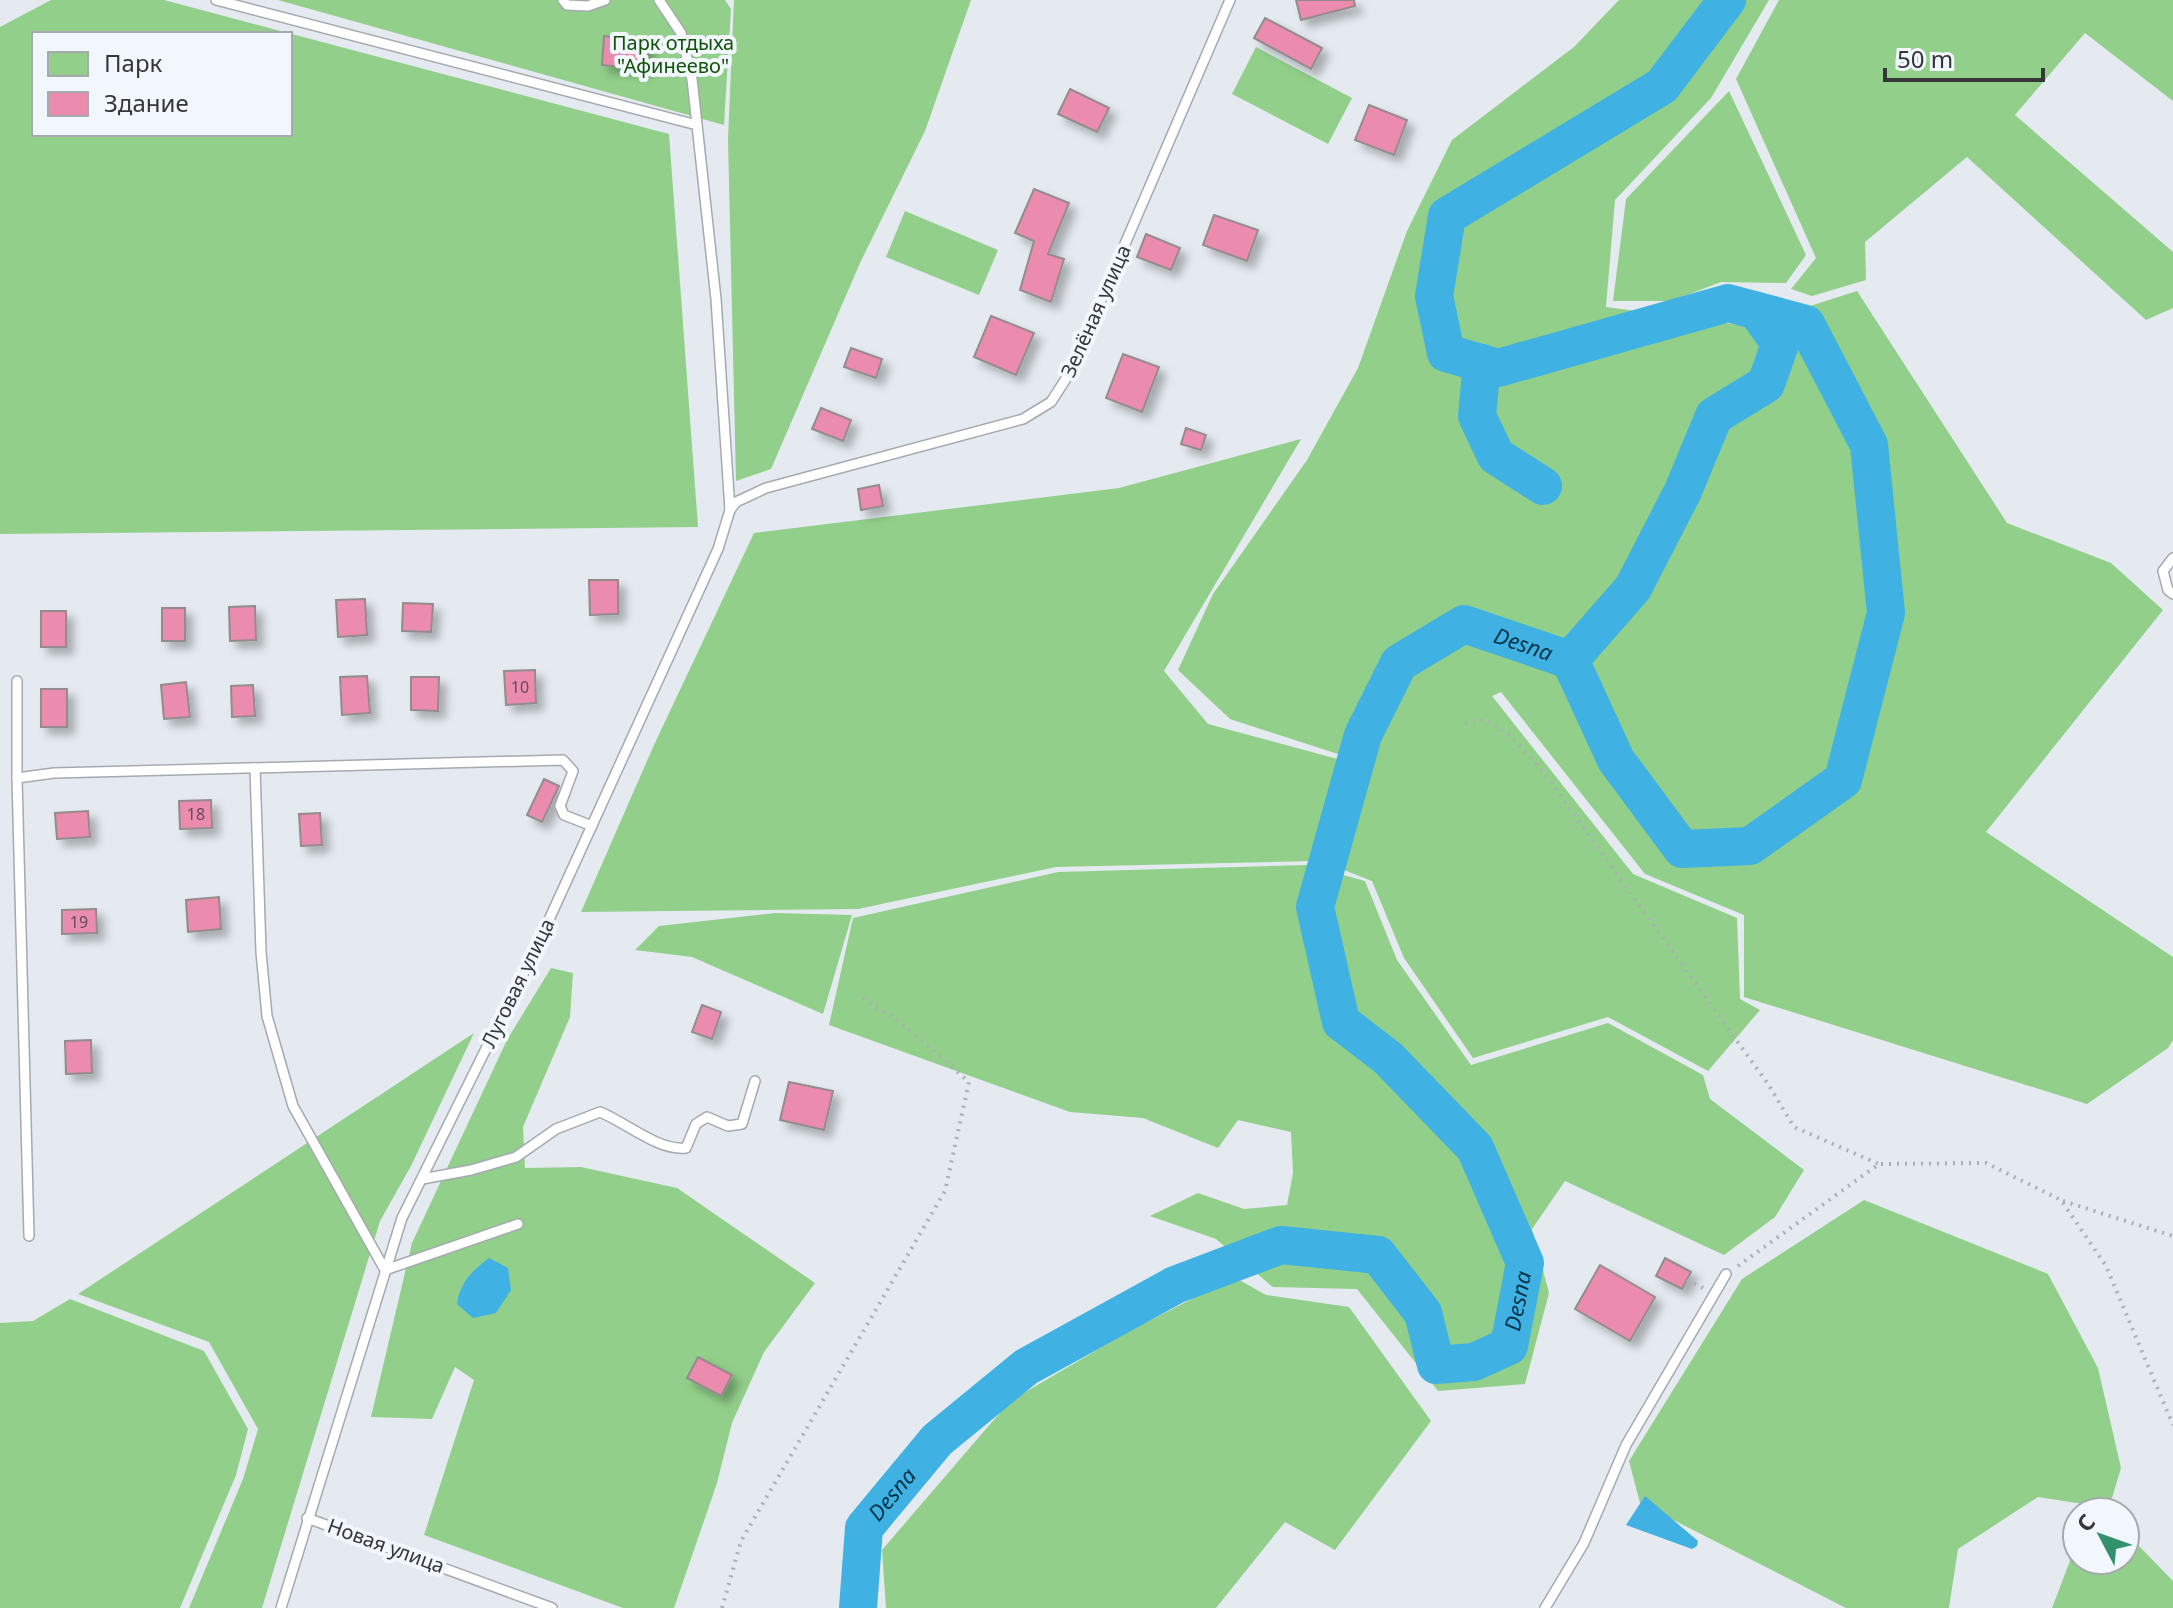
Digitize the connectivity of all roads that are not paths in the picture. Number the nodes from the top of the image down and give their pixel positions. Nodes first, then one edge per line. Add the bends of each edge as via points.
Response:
1 (216, 0) edge
2 (563, 0) edge
3 (605, 0) edge
4 (659, 0) edge
5 (1230, 0) edge
6 (697, 125) junction
7 (730, 510) junction
8 (2173, 558) edge
9 (2173, 594) edge
10 (17, 681) dead end
11 (255, 768) junction
12 (17, 778) junction
13 (592, 826) junction
14 (755, 1081) dead end
15 (422, 1179) junction
16 (518, 1224) dead end
17 (29, 1236) dead end
18 (385, 1270) junction
19 (1726, 1274) road end
20 (307, 1518) junction
21 (281, 1608) edge
22 (552, 1608) edge
23 (1545, 1608) edge

1 - 6 lane
2 - 3 lane via 588,6
4 - 6 lane via 681,33
5 - 7 lane, Зелёная улица via 1069,374 1051,402 1023,419 780,482 736,502
6 - 7 lane via 716,299
7 - 13 lane, Луговая улица via 718,549
8 - 9 lane via 2163,571
10 - 12 lane
11 - 12 lane
11 - 13 lane via 563,760 573,771 560,806 564,815
11 - 18 lane via 267,1016 293,1106
12 - 17 lane
13 - 15 lane, Луговая улица
14 - 15 lane via 742,1124 728,1126 707,1117 696,1124 686,1148 671,1150 600,1112 556,1129 516,1157
15 - 18 lane, Луговая улица
16 - 18 lane
18 - 20 lane, Луговая улица
19 - 23 lane via 1626,1445 1584,1543
20 - 21 lane, Новая улица
20 - 22 lane, Новая улица

